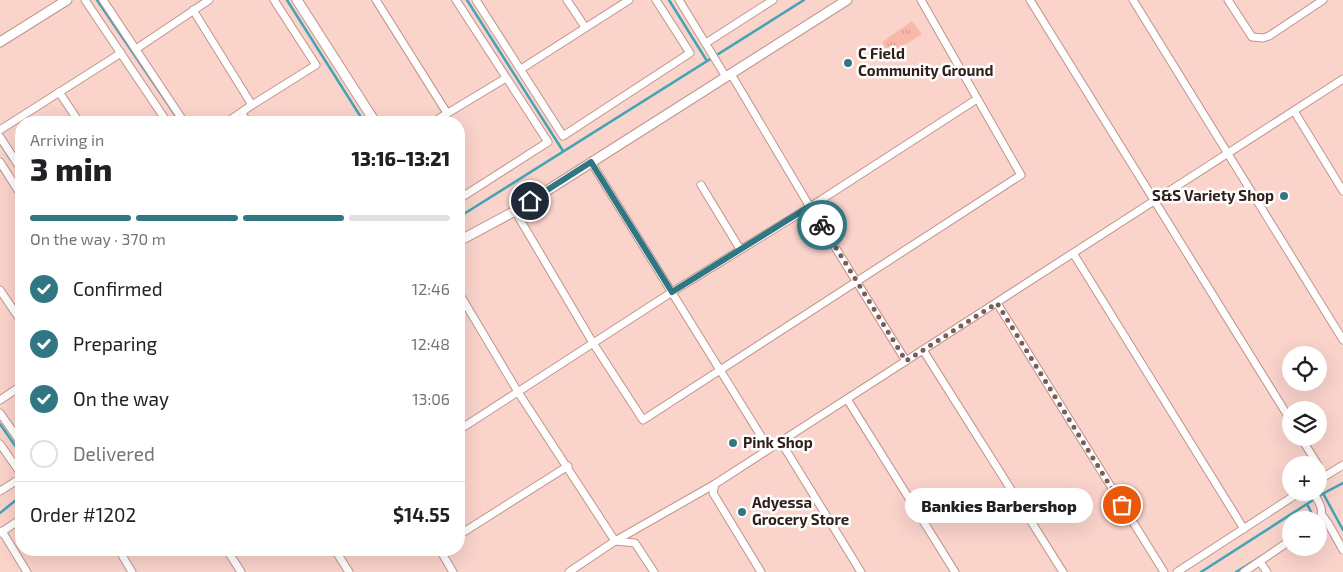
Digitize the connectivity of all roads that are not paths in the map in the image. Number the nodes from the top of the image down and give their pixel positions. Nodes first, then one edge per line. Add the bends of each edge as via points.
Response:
1 (67, 0) edge
2 (85, 0) edge
3 (103, 0) edge
4 (209, 0) edge
5 (274, 0) edge
6 (297, 0) edge
7 (376, 0) edge
8 (456, 0) edge
9 (476, 0) edge
10 (567, 0) edge
11 (629, 0) edge
12 (656, 0) edge
13 (679, 0) edge
14 (772, 0) edge
15 (847, 0) edge
16 (921, 0) edge
17 (1030, 0) edge
18 (1133, 0) edge
19 (1228, 0) edge
20 (1324, 0) edge
21 (193, 10) junction
22 (584, 28) junction
23 (0, 42) edge
24 (706, 43) junction
25 (136, 49) junction
26 (121, 53) junction
27 (521, 69) junction
28 (728, 75) junction
29 (506, 78) junction
30 (1343, 79) edge
31 (59, 92) junction
32 (977, 99) junction
33 (252, 105) junction
34 (1294, 111) junction
35 (241, 113) junction
36 (447, 113) junction
37 (22, 116) edge
38 (75, 116) edge
39 (163, 116) edge
40 (180, 116) edge
41 (236, 116) edge
42 (243, 116) edge
43 (371, 116) edge
44 (442, 116) edge
45 (15, 120) edge
46 (0, 130) edge
47 (0, 137) edge
48 (1228, 154) junction
49 (15, 160) edge
50 (0, 162) edge
51 (591, 162) junction
52 (702, 185) dead end
53 (15, 186) edge
54 (1343, 191) edge
55 (465, 195) edge
56 (1154, 201) junction
57 (810, 206) junction
58 (515, 211) junction
59 (465, 238) edge
60 (740, 249) junction
61 (1073, 254) junction
62 (857, 282) junction
63 (0, 290) edge
64 (672, 292) junction
65 (465, 303) edge
66 (997, 303) junction
67 (15, 312) edge
68 (1343, 340) edge
69 (593, 343) junction
70 (923, 350) junction
71 (906, 361) junction
72 (720, 370) junction
73 (15, 390) edge
74 (518, 392) junction
75 (847, 399) junction
76 (0, 400) edge
77 (1282, 407) edge
78 (0, 413) edge
79 (465, 426) edge
80 (15, 434) edge
81 (781, 442) junction
82 (0, 444) edge
83 (769, 449) junction
84 (15, 465) edge
85 (1343, 465) edge
86 (568, 466) junction
87 (1327, 475) edge
88 (15, 482) edge
89 (715, 484) junction
90 (0, 491) edge
91 (1286, 501) edge
92 (1327, 522) edge
93 (15, 523) edge
94 (1244, 529) junction
95 (465, 531) edge
96 (1, 532) edge
97 (615, 541) junction
98 (1282, 546) edge
99 (1343, 550) edge
100 (15, 554) edge
101 (17, 556) edge
102 (123, 556) edge
103 (231, 556) edge
104 (338, 556) edge
105 (444, 556) edge
106 (1260, 562) junction
107 (27, 572) edge
108 (132, 572) edge
109 (241, 572) edge
110 (349, 572) edge
111 (453, 572) edge
112 (569, 572) edge
113 (654, 572) edge
114 (761, 572) edge
115 (861, 572) edge
116 (955, 572) edge
117 (1062, 572) edge
118 (1164, 572) edge
119 (1177, 572) edge
120 (1244, 572) edge
121 (1267, 572) edge

1 - 23 street
2 - 26 street
3 - 25 street
4 - 21 street
5 - 33 street via 316,65
6 - 43 street
7 - 36 street
8 - 29 street
9 - 27 street
10 - 22 street
11 - 22 street
12 - 27 street via 690,53 564,136
13 - 24 street
14 - 24 street
15 - 28 street
16 - 32 street
17 - 56 street
18 - 48 street
19 - 20 street via 1252,36 1263,38
21 - 25 street
21 - 33 street
22 - 27 street
24 - 28 street
25 - 40 street
26 - 31 street
26 - 39 street
28 - 51 street
28 - 57 street
29 - 36 street
29 - 55 street via 548,142
30 - 34 street
31 - 37 street
31 - 38 street
32 - 57 street
32 - 62 street via 1021,175
33 - 35 street
34 - 48 street
34 - 54 street
35 - 41 street
35 - 42 street
36 - 44 street
45 - 46 street
47 - 49 street
48 - 56 street
48 - 68 street
50 - 53 street
51 - 58 street
51 - 64 street
52 - 60 street
56 - 61 street
56 - 77 street
57 - 60 street
57 - 62 street
58 - 59 street
58 - 69 street
60 - 64 street
61 - 66 street
61 - 94 street
62 - 71 street
62 - 72 street
63 - 67 street
64 - 69 street
64 - 72 street
65 - 74 street
66 - 70 street
66 - 118 street
69 - 72 street via 643,420
69 - 74 street
70 - 71 street
70 - 117 street
71 - 75 street
72 - 83 street
73 - 76 street
74 - 79 street
74 - 86 street
75 - 81 street
75 - 116 street
78 - 80 street
81 - 83 street
81 - 115 street
82 - 84 street
83 - 89 street
85 - 87 street
86 - 95 street
86 - 97 street
88 - 90 street
89 - 97 street
89 - 114 street via 713,493
91 - 94 street
92 - 99 street
93 - 96 street
94 - 119 street
96 - 100 street
97 - 112 street
97 - 113 street via 635,544
98 - 106 street
101 - 107 street
102 - 108 street
103 - 109 street
104 - 110 street
105 - 111 street
106 - 120 street
106 - 121 street

